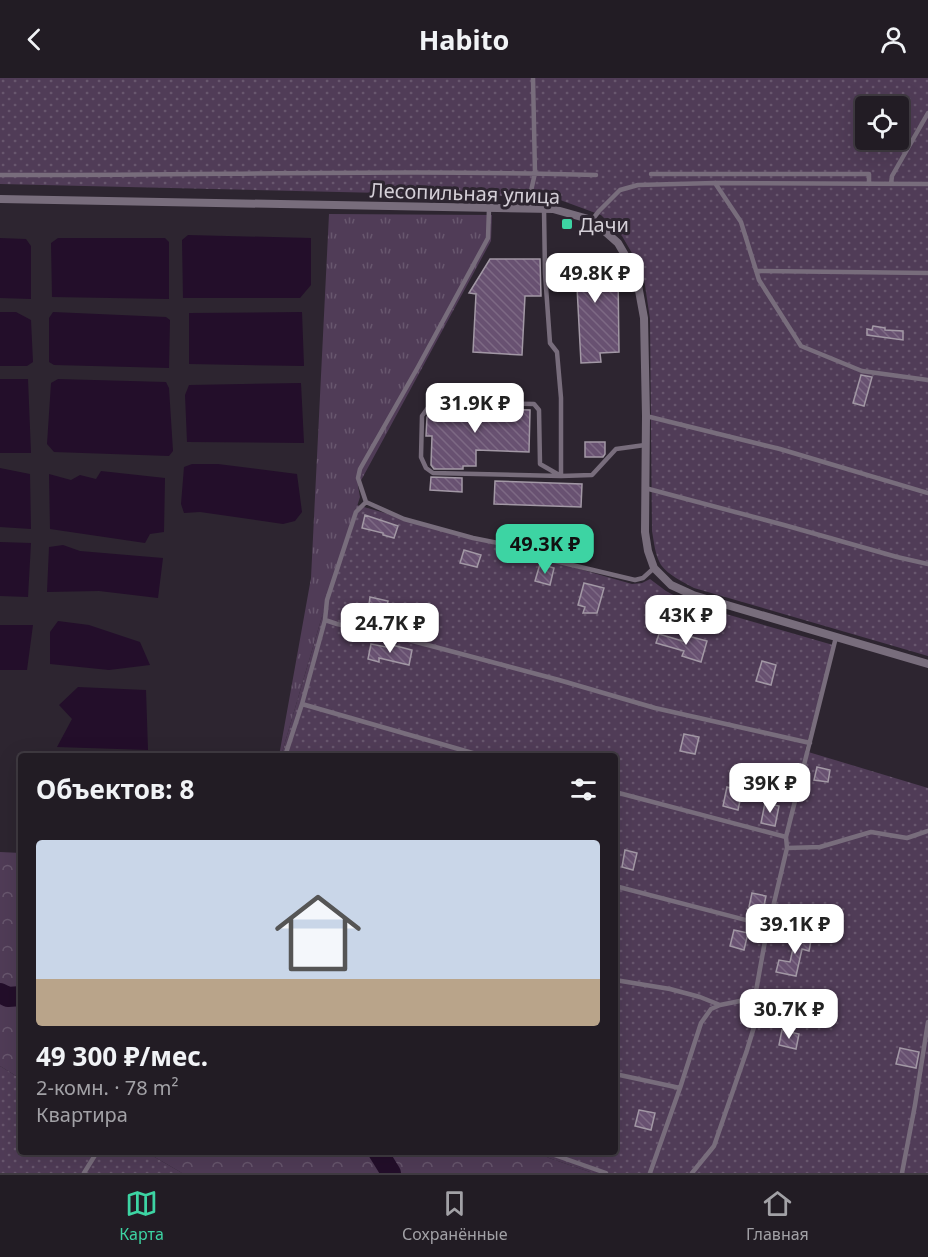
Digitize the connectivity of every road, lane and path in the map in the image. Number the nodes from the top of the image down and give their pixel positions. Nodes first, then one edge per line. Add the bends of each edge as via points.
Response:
1 (533, 78) edge
2 (928, 113) edge
3 (535, 173) junction
4 (651, 174) dead end
5 (0, 175) edge
6 (596, 175) dead end
7 (715, 183) junction
8 (869, 184) junction
9 (891, 184) junction
10 (928, 184) edge
11 (0, 199) edge
12 (489, 209) junction
13 (527, 209) junction
14 (544, 209) junction
15 (592, 220) junction
16 (756, 271) junction
17 (928, 273) edge
18 (928, 380) edge
19 (646, 416) junction
20 (645, 445) junction
21 (561, 476) junction
22 (645, 488) junction
23 (928, 493) edge
24 (366, 502) junction
25 (928, 564) edge
26 (654, 568) junction
27 (325, 620) junction
28 (836, 637) junction
29 (928, 663) edge
30 (302, 704) junction
31 (810, 743) junction
32 (286, 753) edge
33 (473, 753) edge
34 (618, 793) edge
35 (928, 831) edge
36 (786, 837) junction
37 (787, 848) junction
38 (618, 887) edge
39 (769, 926) junction
40 (618, 980) edge
41 (756, 991) junction
42 (720, 1005) junction
43 (928, 1022) edge
44 (618, 1075) edge
45 (680, 1088) junction
46 (95, 1155) edge
47 (555, 1155) edge
48 (84, 1173) edge
49 (606, 1173) edge
50 (650, 1173) edge
51 (692, 1173) edge
52 (902, 1173) edge

1 - 3 lane
2 - 9 lane
3 - 5 lane
3 - 6 lane
3 - 13 lane
4 - 8 lane via 869,174
7 - 8 lane
7 - 15 lane via 638,185 620,190
7 - 16 lane via 741,222
8 - 9 lane
9 - 10 lane
11 - 12 street, Лесопильная улица
12 - 13 street, Лесопильная улица
12 - 24 lane via 488,238 360,469 358,478
13 - 14 street, Лесопильная улица
14 - 15 street, Лесопильная улица
14 - 21 lane via 550,343 557,352 561,398
15 - 19 street, Лесопильная улица via 618,243 636,274 644,318
16 - 17 lane
16 - 18 lane via 801,346 862,371
19 - 20 street, Лесопильная улица
19 - 23 lane via 780,449
20 - 21 lane via 616,449 592,475
20 - 22 street, Лесопильная улица
21 - 21 lane via 433,473 420,457 423,414 432,402 534,404 539,410 540,464
22 - 25 lane
22 - 26 street, Лесопильная улица via 645,532
24 - 26 lane via 404,519 635,580
24 - 27 lane via 356,512 327,600
26 - 28 street via 671,585 693,595
27 - 30 lane
27 - 31 lane via 655,708
28 - 29 street
28 - 31 lane
30 - 32 lane
30 - 33 lane
31 - 36 lane
34 - 36 lane
35 - 37 lane via 907,838 871,832 820,848
36 - 37 lane
37 - 39 lane
38 - 39 lane
39 - 41 lane
40 - 42 lane via 670,989
41 - 42 lane via 740,1001
41 - 51 lane via 761,1004 714,1146
42 - 45 lane via 711,1009 701,1023
43 - 52 lane
44 - 45 lane
45 - 50 lane
46 - 48 lane
47 - 49 lane

